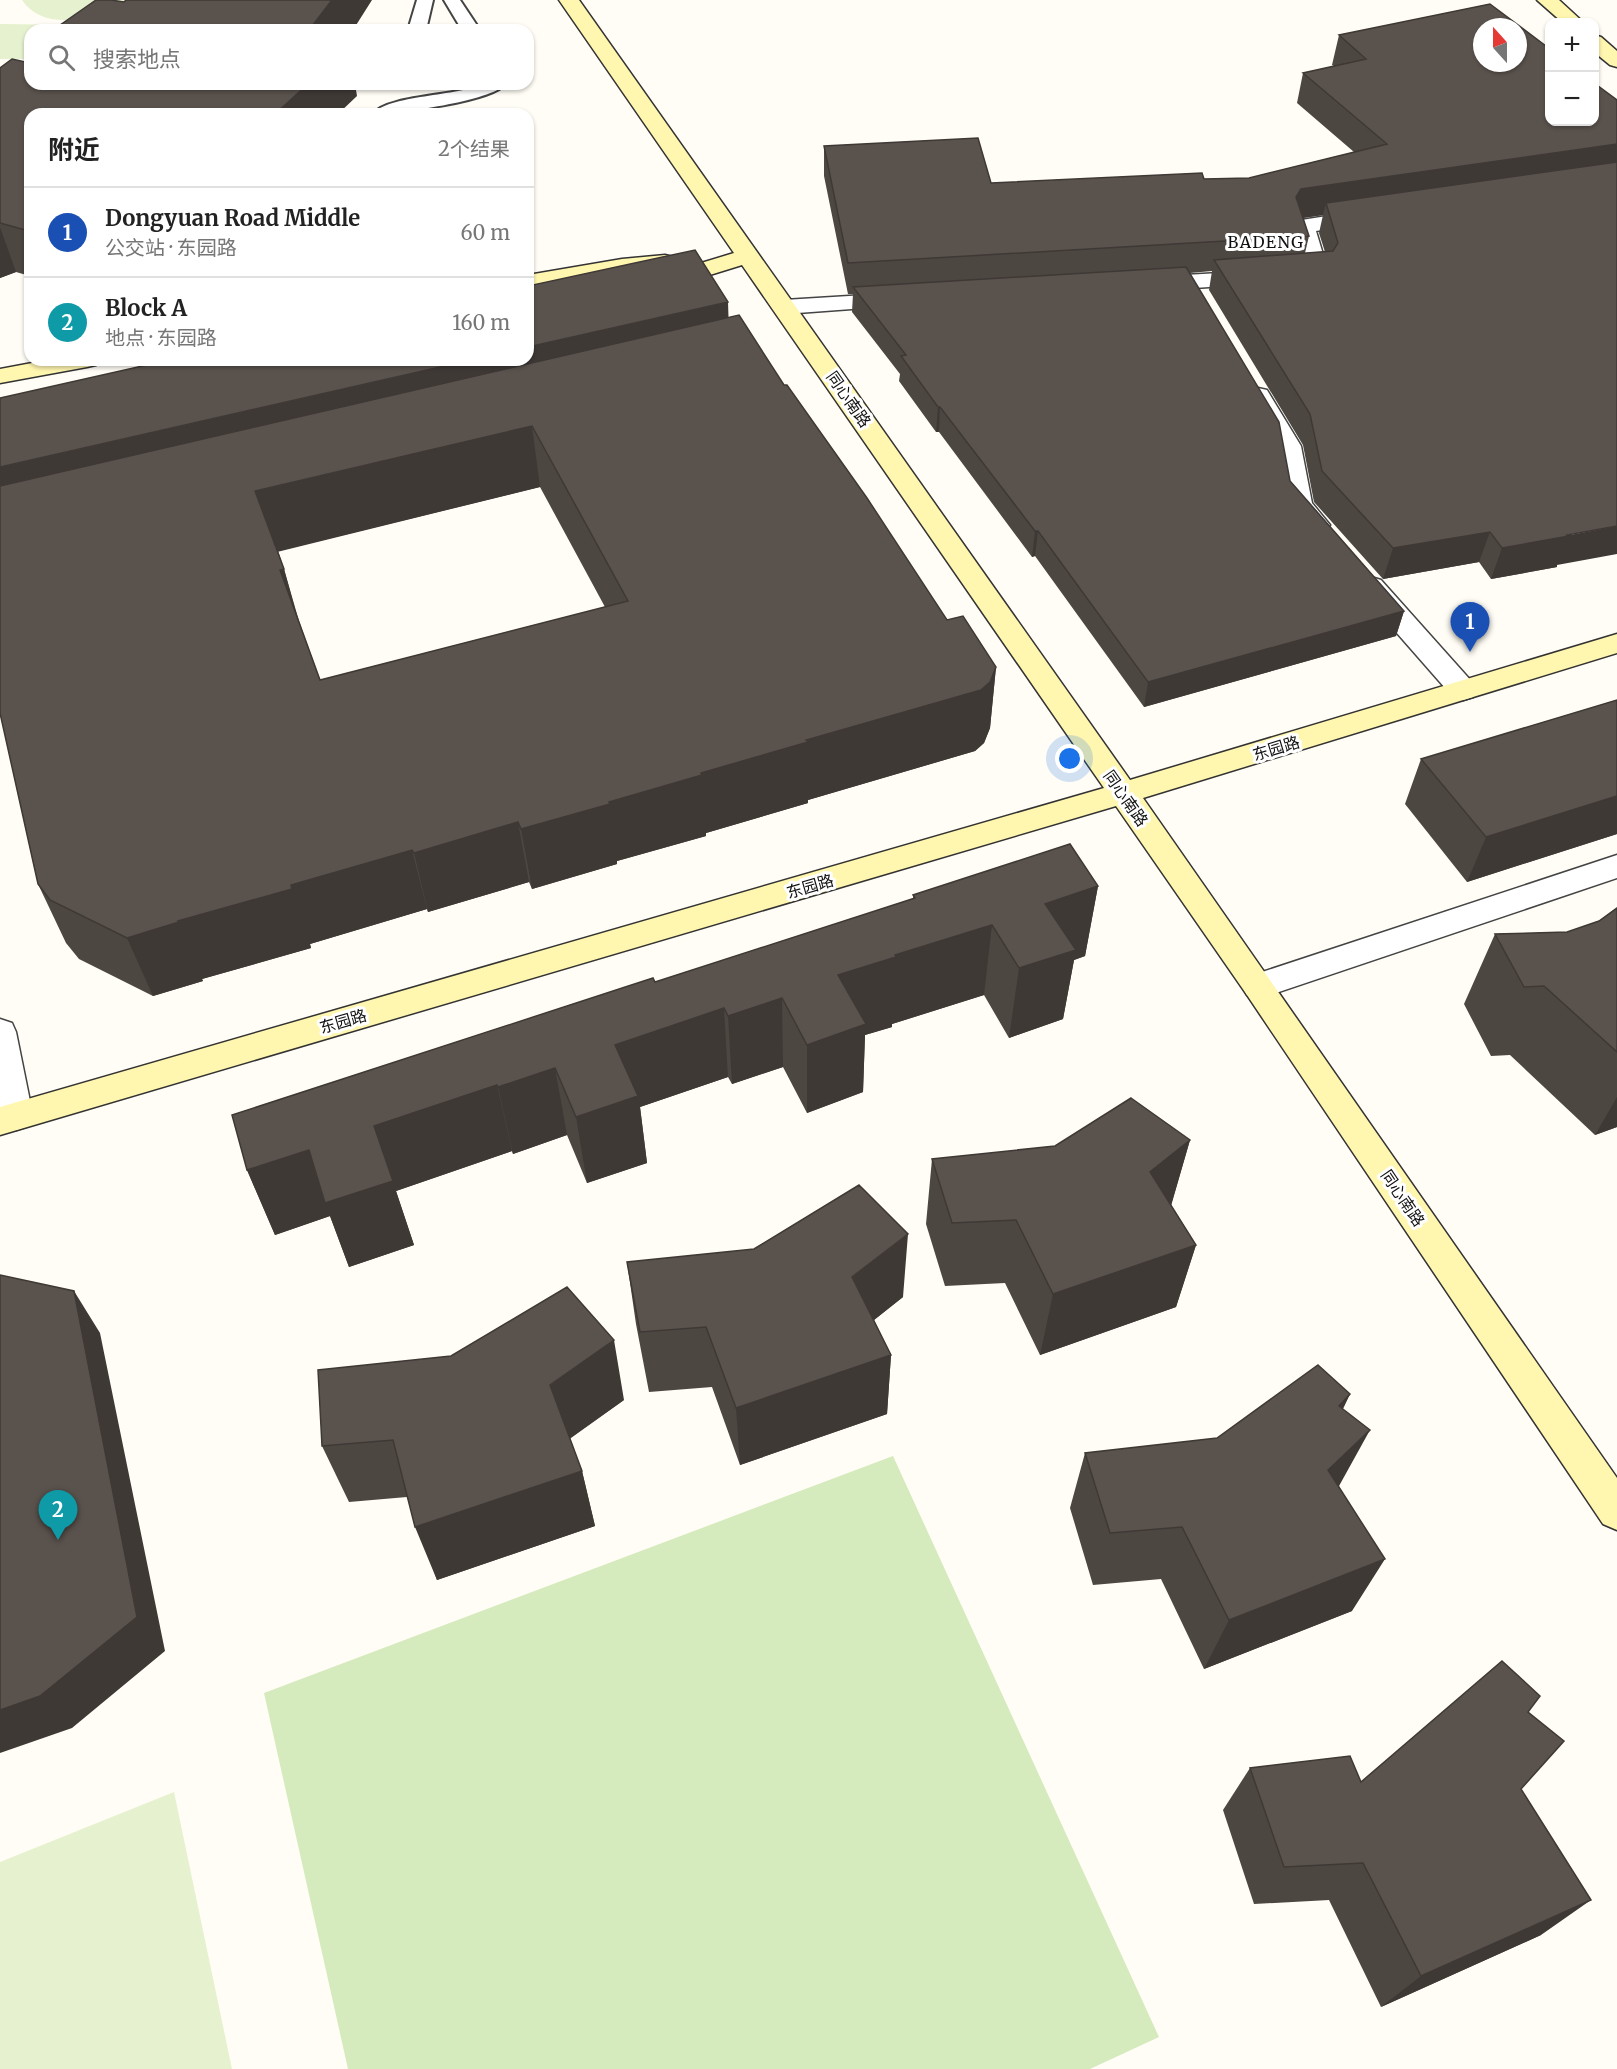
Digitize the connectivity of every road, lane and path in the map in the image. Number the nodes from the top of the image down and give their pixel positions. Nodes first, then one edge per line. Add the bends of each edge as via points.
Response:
1 (425, 0) edge
2 (452, 0) edge
3 (569, 0) edge
4 (1547, 0) edge
5 (1569, 18) edge
6 (419, 24) edge
7 (467, 24) edge
8 (1599, 45) edge
9 (1617, 61) edge
10 (405, 90) edge
11 (485, 90) edge
12 (401, 107) joint
13 (1385, 214) edge
14 (748, 256) junction
15 (534, 281) edge
16 (1126, 285) edge
17 (647, 286) edge
18 (923, 298) edge
19 (784, 307) junction
20 (54, 366) edge
21 (1245, 372) edge
22 (0, 376) edge
23 (1334, 544) edge
24 (1355, 568) edge
25 (1617, 643) edge
26 (1463, 690) junction
27 (1123, 794) junction
28 (1617, 866) edge
29 (1258, 986) junction
30 (0, 1032) edge
31 (8, 1119) edge
32 (1617, 1511) edge

1 - 6 lane
2 - 7 lane
3 - 14 main road, 同心南路
4 - 5 main road
8 - 9 main road
10 - 12 lane
11 - 12 lane
13 - 16 street via 1303,226 1318,274 1196,292
14 - 15 main road via 622,266
14 - 17 main road
14 - 19 main road, 同心南路
18 - 19 street
19 - 27 main road, 同心南路
20 - 22 main road
21 - 23 street via 1288,446 1299,506
24 - 26 street
25 - 26 main road, 东园路
26 - 27 main road, 东园路
27 - 29 main road, 同心南路
27 - 31 main road, 东园路
28 - 29 street
29 - 32 main road, 同心南路
30 - 31 street

